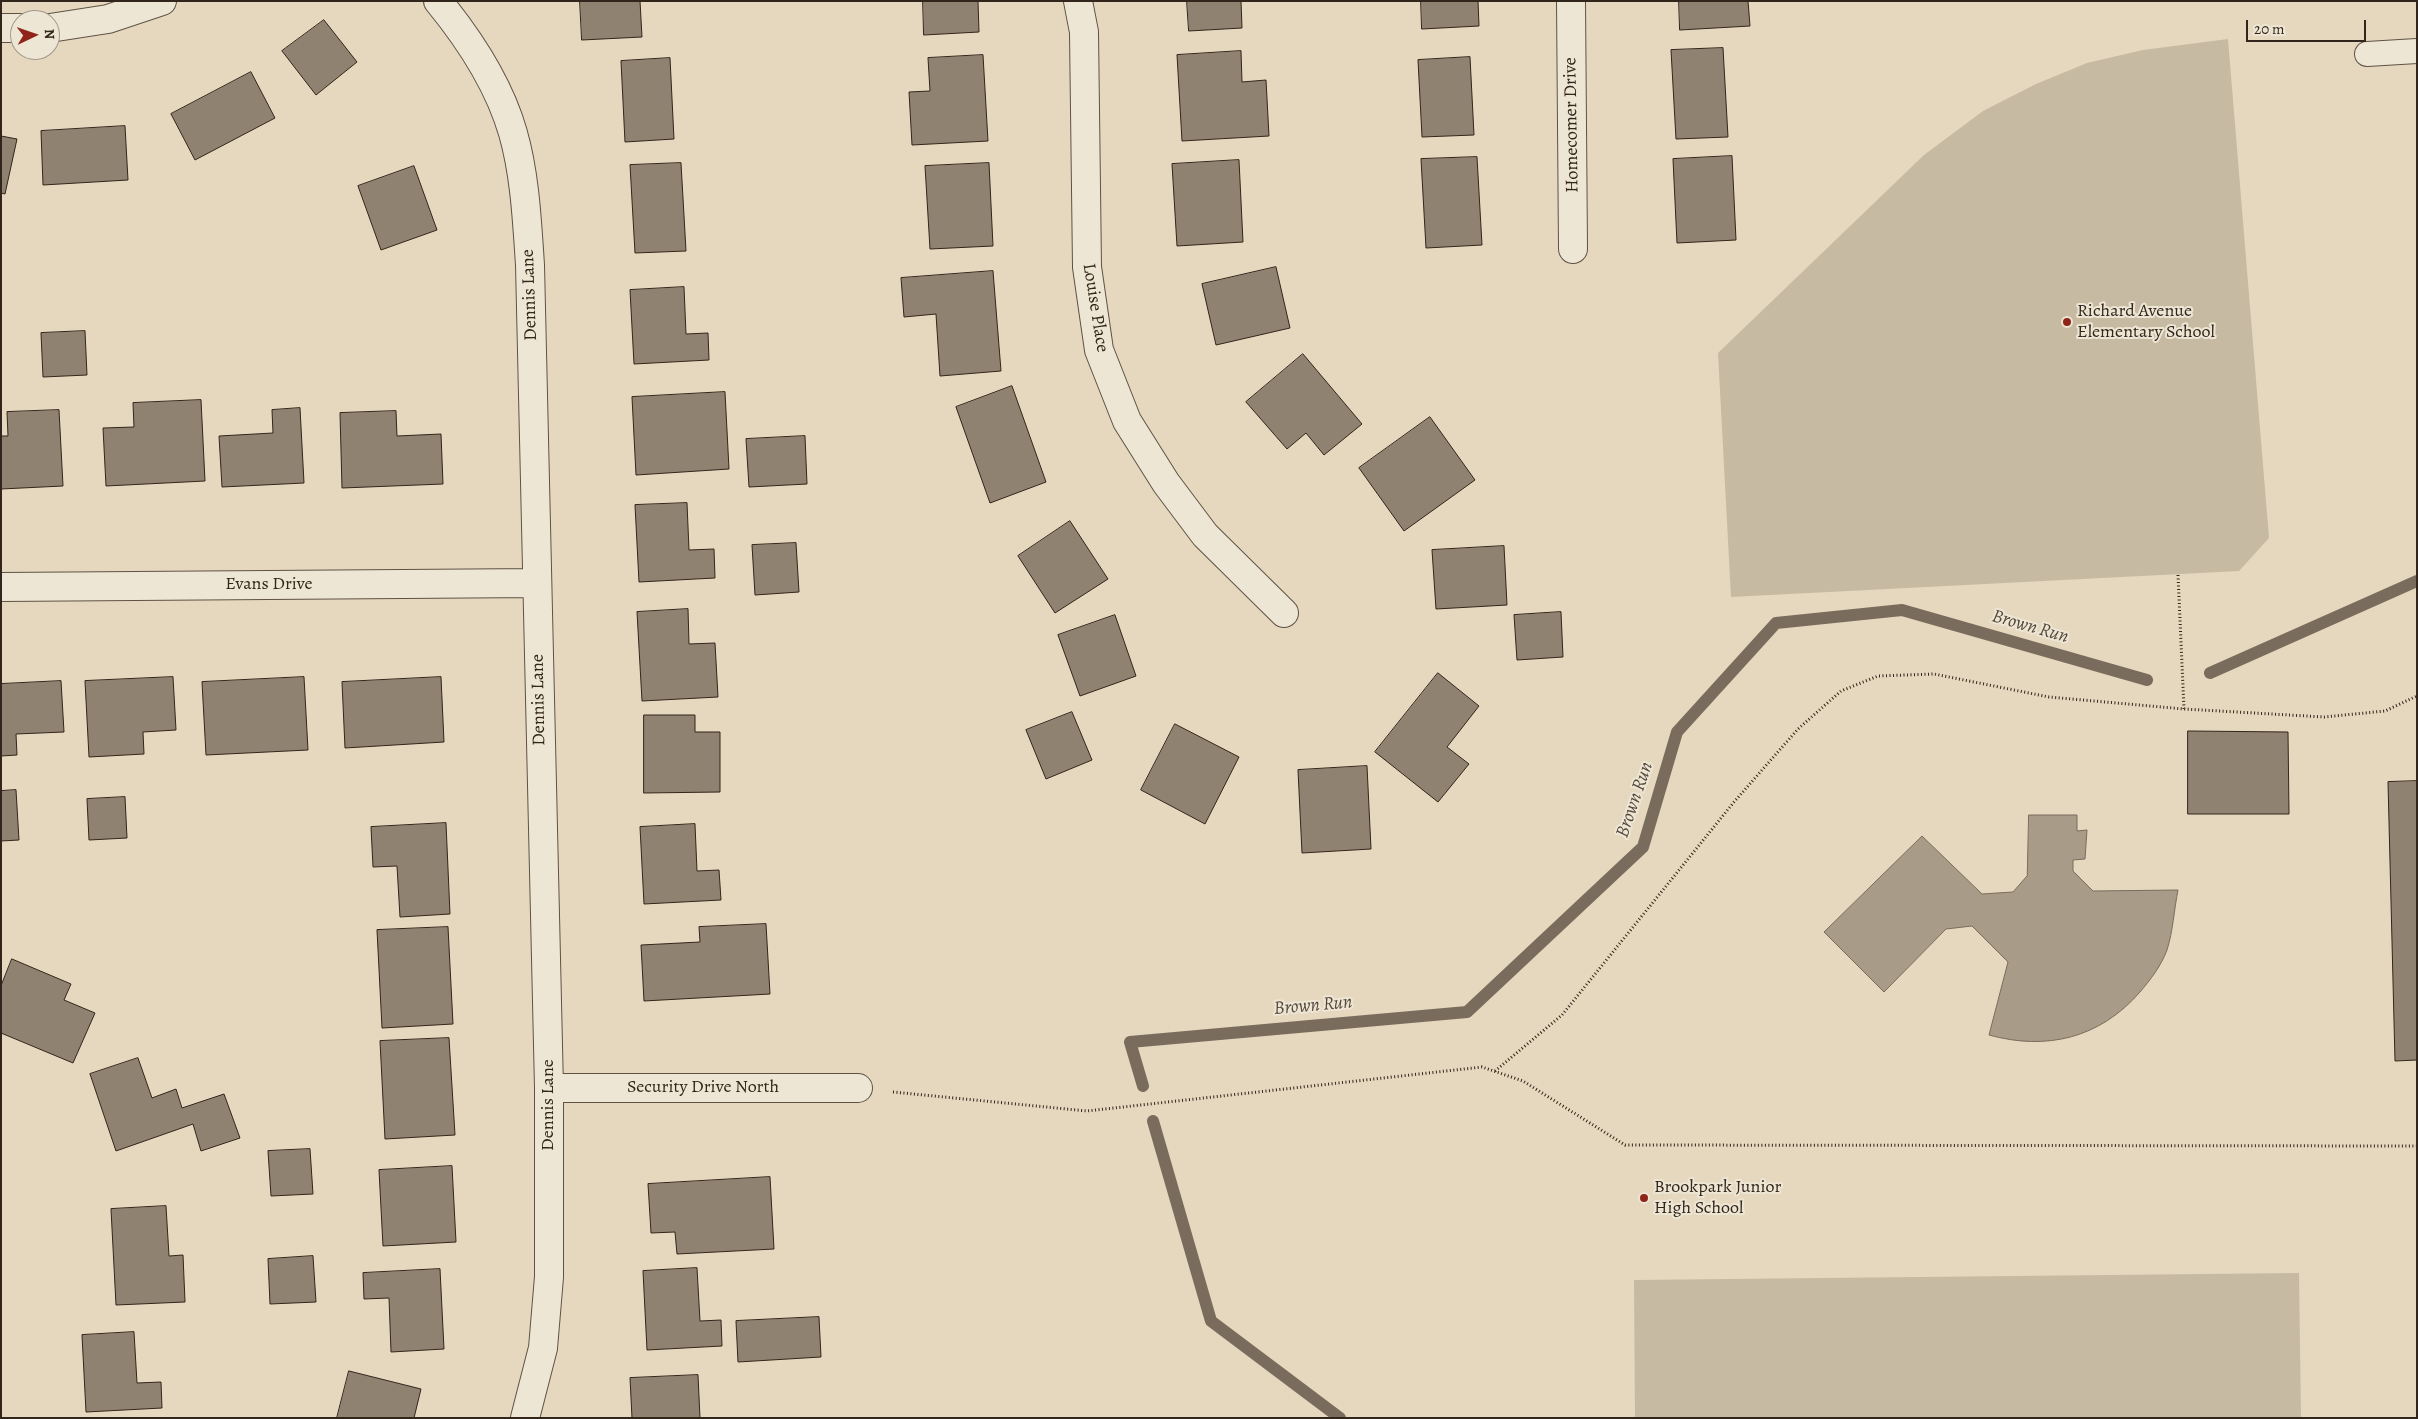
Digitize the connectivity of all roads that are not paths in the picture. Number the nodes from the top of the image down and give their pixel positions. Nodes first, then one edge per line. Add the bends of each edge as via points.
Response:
1 (162, 1) edge
2 (438, 1) edge
3 (1078, 1) edge
4 (1571, 1) edge
5 (60, 26) edge
6 (2417, 51) edge
7 (2367, 54) dead end
8 (1573, 249) dead end
9 (536, 583) junction
10 (1, 586) edge
11 (1284, 613) dead end
12 (549, 1088) junction
13 (858, 1088) road end
14 (525, 1418) edge

1 - 5 street via 108,19
2 - 9 street, Dennis Lane via 457,24 502,101 513,134 524,194 530,264
3 - 11 street, Louise Place via 1084,32 1087,267 1099,350 1128,421 1166,483 1204,535
4 - 8 street, Homecomer Drive
6 - 7 lane
9 - 10 street, Evans Drive
9 - 12 street, Dennis Lane
12 - 13 street, Security Drive North
12 - 14 street, Dennis Lane via 549,1277 543,1348

